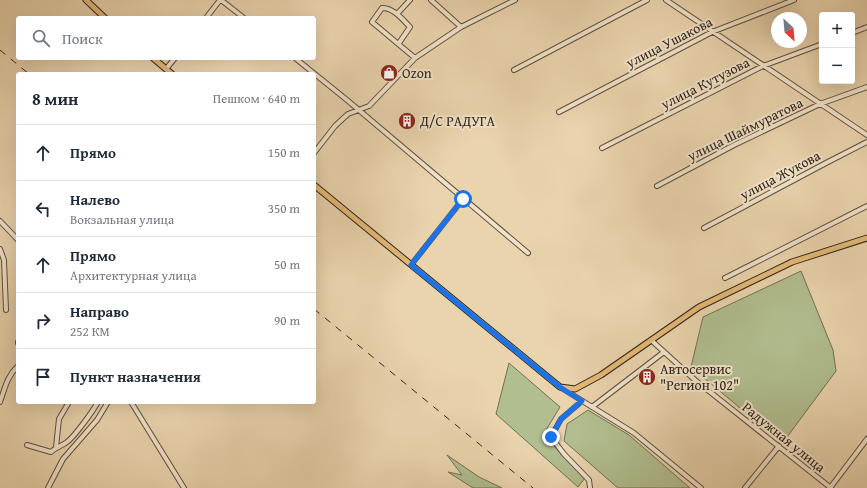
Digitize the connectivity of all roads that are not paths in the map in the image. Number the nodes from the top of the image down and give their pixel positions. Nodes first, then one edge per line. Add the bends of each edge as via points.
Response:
1 (86, 0) edge
2 (221, 0) edge
3 (410, 0) edge
4 (431, 0) edge
5 (515, 0) edge
6 (647, 0) edge
7 (666, 0) edge
8 (794, 0) edge
9 (397, 14) junction
10 (103, 16) edge
11 (208, 16) edge
12 (241, 16) edge
13 (461, 27) junction
14 (867, 27) edge
15 (712, 32) junction
16 (855, 32) edge
17 (399, 43) junction
18 (819, 45) edge
19 (415, 58) junction
20 (155, 60) edge
21 (173, 60) edge
22 (297, 60) edge
23 (763, 66) junction
24 (166, 69) junction
25 (514, 70) dead end
26 (170, 72) edge
27 (312, 72) edge
28 (316, 75) edge
29 (867, 87) edge
30 (820, 104) junction
31 (358, 110) junction
32 (559, 112) dead end
33 (867, 135) edge
34 (867, 142) edge
35 (602, 148) dead end
36 (316, 150) edge
37 (657, 186) dead end
38 (316, 187) edge
39 (463, 199) junction
40 (867, 206) edge
41 (0, 222) edge
42 (704, 228) dead end
43 (16, 238) edge
44 (867, 239) edge
45 (0, 249) edge
46 (528, 253) dead end
47 (411, 265) junction
48 (725, 278) dead end
49 (6, 310) dead end
50 (651, 340) junction
51 (664, 352) junction
52 (16, 368) edge
53 (560, 387) junction
54 (582, 401) junction
55 (0, 402) edge
56 (68, 404) edge
57 (97, 404) edge
58 (107, 404) edge
59 (132, 404) edge
60 (592, 407) junction
61 (867, 439) edge
62 (27, 445) dead end
63 (779, 446) junction
64 (56, 447) junction
65 (48, 488) edge
66 (184, 488) edge
67 (590, 488) edge
68 (701, 488) edge
69 (745, 488) edge
70 (831, 488) edge

1 - 10 main road
2 - 11 street
2 - 12 street
3 - 9 street
4 - 13 street
5 - 13 street
6 - 25 street
7 - 15 street
8 - 15 street, улица Ушакова
9 - 17 street via 410,27
9 - 17 street via 382,8 372,22
13 - 19 street
14 - 16 street
15 - 23 street
15 - 32 street, улица Ушакова
17 - 19 street
18 - 23 street, улица Кутузова
19 - 31 street via 369,106
20 - 24 main road
21 - 24 street
22 - 27 street
23 - 30 street
23 - 35 street, улица Кутузова
24 - 26 main road
28 - 31 street
29 - 30 street, улица Шаймуратова
30 - 33 street
30 - 37 street, улица Шаймуратова via 734,145
31 - 36 street via 348,114 335,126
31 - 39 street
34 - 42 street, улица Жукова
38 - 47 main road
39 - 46 street
39 - 47 street
40 - 48 street
41 - 43 street
44 - 50 main road via 792,262 699,307
45 - 49 street via 4,260
47 - 53 main road
50 - 51 street, Радужная улица
50 - 53 main road via 601,375 575,389
51 - 60 street
51 - 63 street, Радужная улица via 695,380
52 - 55 street via 6,382
53 - 54 street
54 - 60 street
54 - 67 street via 561,419 551,437 589,480
56 - 64 street via 59,419
57 - 64 street via 68,442
58 - 65 street via 97,420 63,459
59 - 66 street
60 - 68 street via 634,433
61 - 70 street
62 - 64 street via 51,452
63 - 69 street
63 - 70 street, Радужная улица

